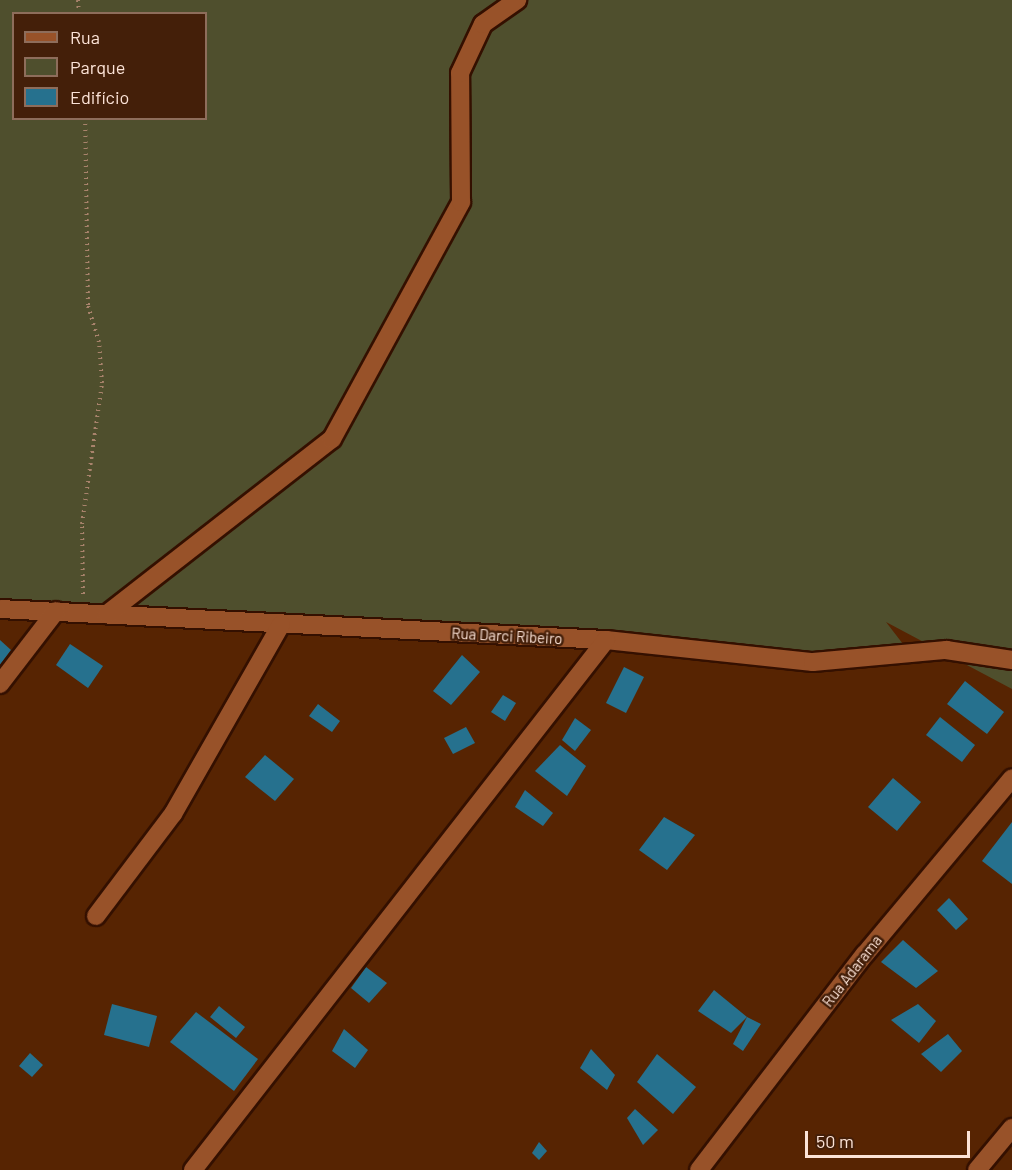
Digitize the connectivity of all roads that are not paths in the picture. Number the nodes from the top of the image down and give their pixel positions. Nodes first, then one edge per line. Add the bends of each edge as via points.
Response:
1 (517, 0) edge
2 (0, 609) edge
3 (56, 611) junction
4 (107, 614) junction
5 (281, 625) junction
6 (606, 640) junction
7 (1012, 660) edge
8 (0, 684) edge
9 (1012, 778) edge
10 (96, 916) dead end
11 (1012, 1128) edge
12 (193, 1170) edge
13 (699, 1170) edge
14 (977, 1170) edge

1 - 4 street via 483,24 460,73 461,202 332,439
2 - 3 street, Rua Darci Ribeiro
3 - 4 street, Rua Darci Ribeiro
3 - 8 street
4 - 5 street, Rua Darci Ribeiro
5 - 6 street, Rua Darci Ribeiro
5 - 10 street via 173,814
6 - 7 street, Rua Darci Ribeiro via 813,662 946,650
6 - 12 street
9 - 13 street, Rua Adarama via 865,954
11 - 14 street

